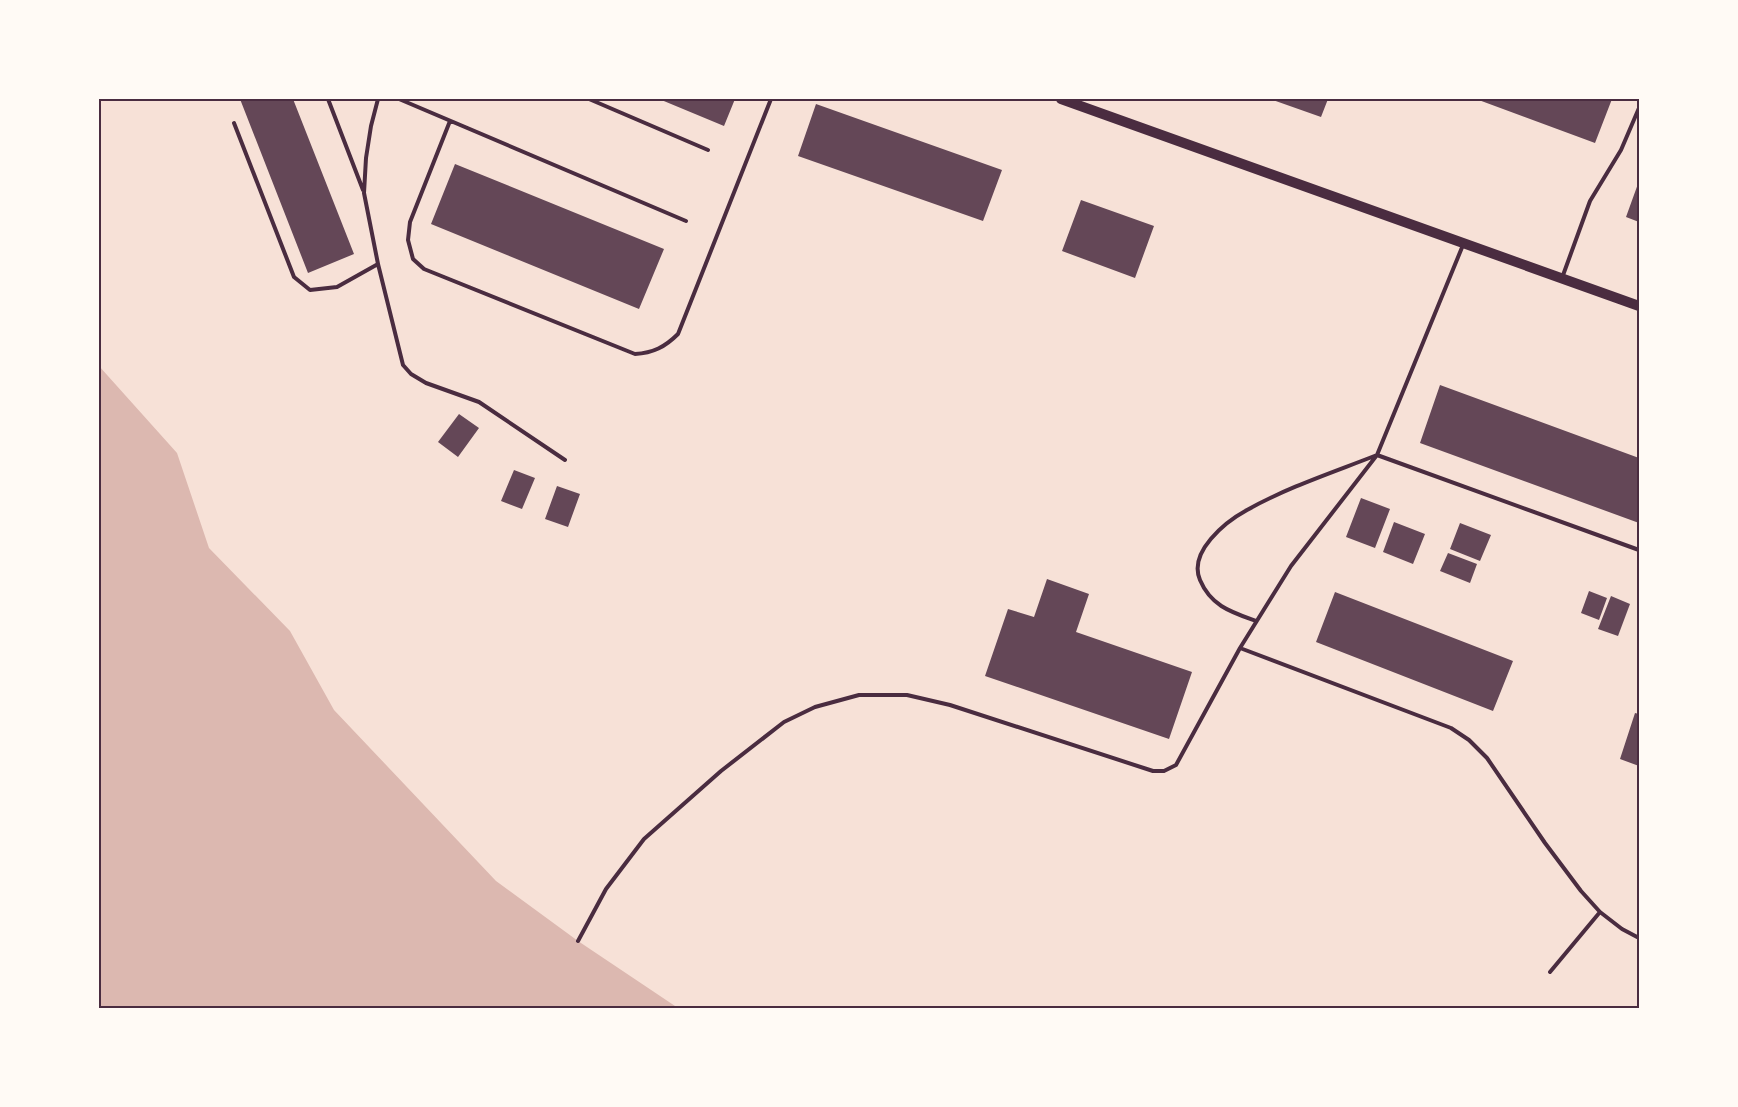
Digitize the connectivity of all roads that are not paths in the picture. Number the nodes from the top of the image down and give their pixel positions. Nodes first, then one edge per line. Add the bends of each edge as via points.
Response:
1 (328, 99) edge
2 (378, 99) edge
3 (399, 99) edge
4 (589, 99) edge
5 (771, 99) edge
6 (1061, 99) edge
7 (1639, 108) edge
8 (1638, 114) edge
9 (450, 121) junction
10 (234, 123) dead end
11 (708, 150) dead end
12 (364, 192) junction
13 (686, 221) dead end
14 (1464, 243) junction
15 (378, 264) junction
16 (1562, 278) junction
17 (1639, 306) edge
18 (1377, 455) junction
19 (566, 460) dead end
20 (1639, 550) edge
21 (1256, 621) junction
22 (1240, 648) junction
23 (1600, 912) junction
24 (1639, 938) edge
25 (578, 940) dead end
26 (1550, 972) dead end

1 - 12 lane
2 - 12 lane via 370,126
3 - 9 lane
4 - 11 lane
5 - 9 lane via 678,334 667,345 649,353 635,354 424,269 413,259 408,240 410,222
6 - 14 main road
7 - 8 lane
8 - 16 lane via 1621,150 1590,201
9 - 13 lane
10 - 15 lane via 294,277 310,290 337,287
12 - 15 lane
14 - 16 main road
14 - 18 lane
15 - 19 lane via 403,365 411,374 426,383 479,402
16 - 17 main road
18 - 20 lane
18 - 21 lane via 1291,566
18 - 21 lane via 1277,495 1246,511 1207,542 1199,559 1198,574 1204,590 1215,603
21 - 22 lane
22 - 23 lane via 1451,728 1468,740 1487,758 1545,843
22 - 25 lane via 1176,766 1164,771 1152,771 950,705 908,695 859,695 815,707 784,722 721,771 644,839 606,889
23 - 24 lane
23 - 26 lane

